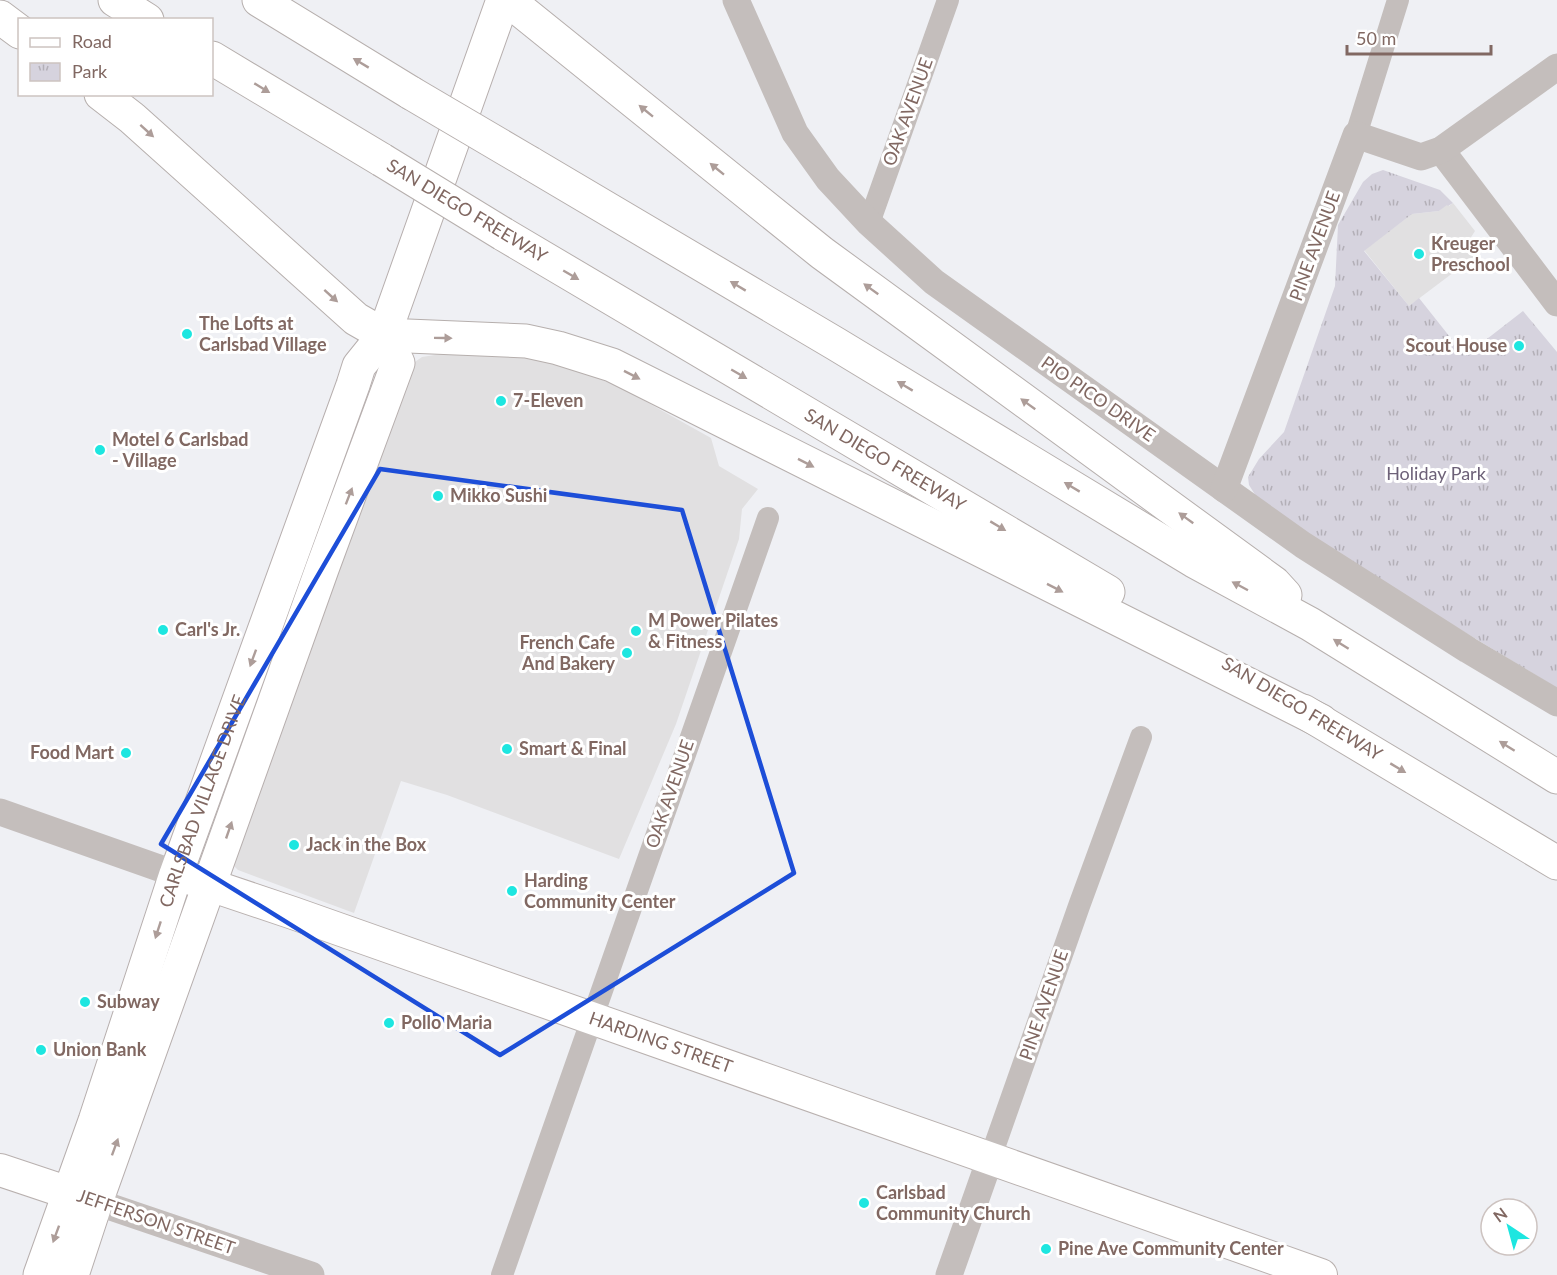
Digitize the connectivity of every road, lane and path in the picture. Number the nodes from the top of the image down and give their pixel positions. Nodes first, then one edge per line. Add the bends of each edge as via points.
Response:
1 (115, 0) edge
2 (258, 0) edge
3 (503, 0) edge
4 (508, 0) edge
5 (736, 0) edge
6 (948, 0) edge
7 (1398, 0) edge
8 (0, 17) edge
9 (144, 18) edge
10 (18, 30) edge
11 (213, 59) edge
12 (1557, 67) edge
13 (103, 96) edge
14 (1356, 135) junction
15 (1441, 150) junction
16 (868, 223) junction
17 (1557, 303) edge
18 (384, 335) junction
19 (1224, 489) junction
20 (309, 504) junction
21 (768, 518) dead end
22 (328, 550) junction
23 (290, 558) junction
24 (307, 610) junction
25 (1310, 624) junction
26 (1557, 703) edge
27 (1321, 721) junction
28 (1141, 736) dead end
29 (1557, 777) edge
30 (0, 812) edge
31 (1557, 863) edge
32 (176, 874) junction
33 (209, 885) junction
34 (592, 1018) junction
35 (990, 1159) junction
36 (0, 1170) edge
37 (83, 1197) junction
38 (40, 1275) edge
39 (72, 1275) edge
40 (311, 1275) edge
41 (501, 1275) edge
42 (949, 1275) edge
43 (1321, 1275) edge

1 - 9 main road
25 -> 2 main road, bridge via 1194,561
3 - 18 main road, CARLSBAD VILLAGE DRIVE
25 -> 4 main road via 1274,583 822,253
5 - 16 street, PIO PICO DRIVE via 795,133
6 - 16 street, OAK AVENUE
7 - 14 street, PINE AVENUE
8 - 10 main road
11 -> 27 main road, SAN DIEGO FREEWAY, bridge
12 - 15 street
13 -> 18 main road via 356,319
14 - 15 street via 1420,157
14 - 19 street, PINE AVENUE
15 - 17 street
16 - 19 street, PIO PICO DRIVE via 935,284
18 - 20 main road, CARLSBAD VILLAGE DRIVE via 359,366
22 -> 18 main road, CARLSBAD VILLAGE DRIVE via 398,363
18 -> 27 main road via 526,341 612,365
19 - 26 street, PIO PICO DRIVE via 1303,545
20 - 22 main road via 316,517 320,541
20 - 23 main road, CARLSBAD VILLAGE DRIVE
21 - 34 street, OAK AVENUE
22 - 24 main road, CARLSBAD VILLAGE DRIVE
23 - 24 main road via 300,569 299,601
23 -> 32 main road, CARLSBAD VILLAGE DRIVE
33 -> 24 main road, CARLSBAD VILLAGE DRIVE
29 -> 25 main road
27 -> 31 main road, SAN DIEGO FREEWAY
28 - 35 street, PINE AVENUE
30 - 32 street, HARDING STREET
32 - 33 main road, HARDING STREET
32 -> 37 main road, CARLSBAD VILLAGE DRIVE
33 - 34 main road, HARDING STREET
37 -> 33 main road, CARLSBAD VILLAGE DRIVE
34 - 35 main road, HARDING STREET
34 - 41 street, OAK AVENUE
35 - 42 street, PINE AVENUE
35 - 43 main road, HARDING STREET
36 - 37 main road, JEFFERSON STREET
37 -> 38 main road, CARLSBAD VILLAGE DRIVE
37 - 39 main road, CARLSBAD VILLAGE DRIVE
37 - 40 street, JEFFERSON STREET

